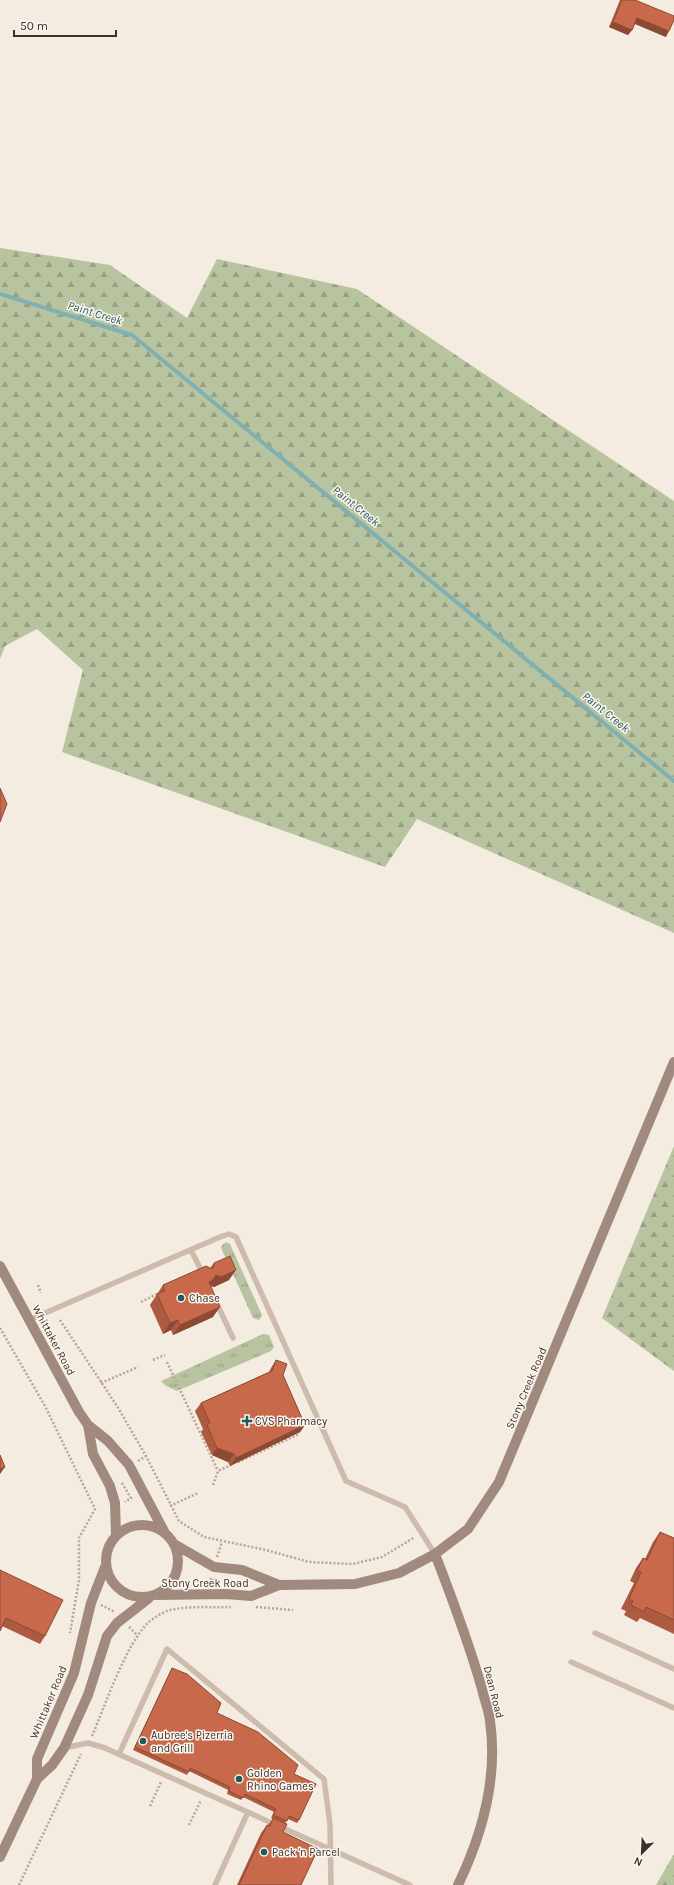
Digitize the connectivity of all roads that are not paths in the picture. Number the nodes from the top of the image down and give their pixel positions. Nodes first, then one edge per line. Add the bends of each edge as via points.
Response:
1 (674, 1062) edge
2 (191, 1250) junction
3 (0, 1266) edge
4 (203, 1275) edge
5 (213, 1296) edge
6 (29, 1320) junction
7 (233, 1338) dead end
8 (88, 1425) junction
9 (165, 1532) junction
10 (116, 1535) junction
11 (174, 1544) junction
12 (435, 1554) junction
13 (105, 1567) junction
14 (278, 1585) junction
15 (152, 1596) junction
16 (595, 1633) dead end
17 (571, 1662) dead end
18 (674, 1669) edge
19 (674, 1708) edge
20 (64, 1748) junction
21 (119, 1754) junction
22 (36, 1779) junction
23 (248, 1812) junction
24 (329, 1848) junction
25 (0, 1857) edge
26 (215, 1885) edge
27 (331, 1885) edge
28 (410, 1885) edge
29 (458, 1885) edge

1 - 12 main road, Stony Creek Road via 499,1482 468,1529
2 - 4 lane
2 - 6 lane
2 - 12 lane via 229,1234 236,1237 346,1481 405,1507
3 - 6 main road, Whittaker Road
5 - 7 lane
6 - 8 main road, Whittaker Road
8 - 9 main road, Whittaker Road via 108,1441 129,1465
8 - 10 main road, Whittaker Road via 92,1454 110,1486 115,1504
9 - 10 main road via 148,1525 134,1525
9 - 11 main road
10 - 13 main road via 106,1551
11 - 14 main road, Stony Creek Road via 214,1567 242,1570
11 - 15 main road via 179,1559 176,1576 166,1590
12 - 14 main road, Stony Creek Road via 399,1573 355,1584
12 - 29 main road, Dean Road via 477,1671 490,1721 492,1768 483,1818 469,1863
13 - 15 main road via 113,1585 128,1595
13 - 22 main road, Whittaker Road via 91,1603 74,1673 37,1759
14 - 15 main road, Stony Creek Road via 251,1596
15 - 20 main road, Whittaker Road via 117,1623 107,1636 88,1695
16 - 18 lane
17 - 19 lane
20 - 21 lane via 88,1743
20 - 22 main road, Whittaker Road via 52,1765
21 - 23 lane
21 - 24 lane via 167,1649 324,1779 330,1824
22 - 25 main road, Whittaker Road
23 - 24 lane
23 - 26 lane
24 - 27 lane
24 - 28 lane

